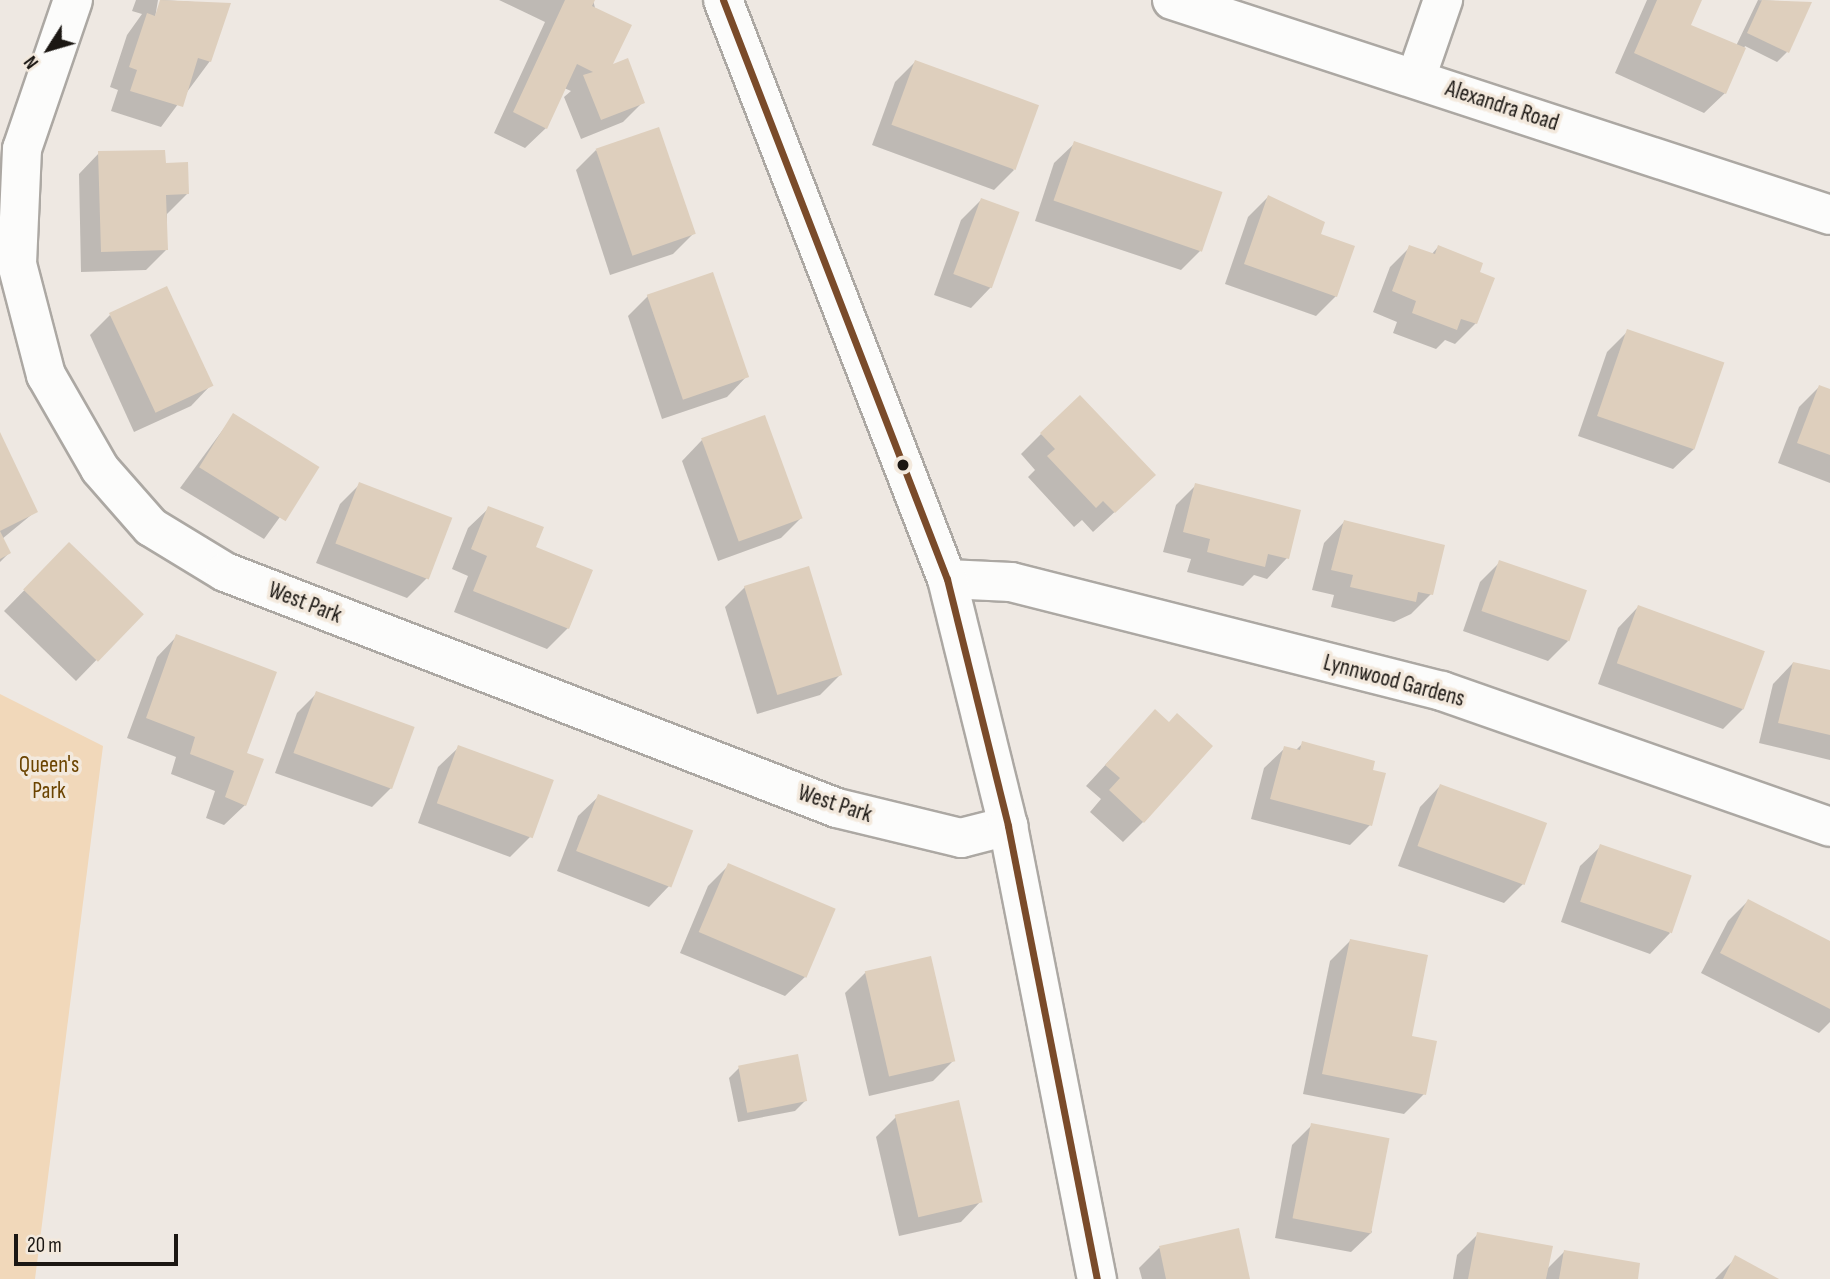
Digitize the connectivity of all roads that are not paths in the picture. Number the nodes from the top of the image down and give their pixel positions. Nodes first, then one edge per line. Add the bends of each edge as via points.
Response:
1 (73, 0) edge
2 (723, 0) edge
3 (1172, 0) edge
4 (1443, 0) edge
5 (1416, 78) junction
6 (1830, 215) edge
7 (947, 579) junction
8 (1008, 826) junction
9 (1830, 827) edge
10 (1097, 1279) edge

1 - 8 street, West Park via 22,149 17,264 46,375 100,469 151,527 225,572 837,808 961,838
2 - 7 street
3 - 5 street, Alexandra Road
4 - 5 street
5 - 6 street, Alexandra Road
7 - 8 street
7 - 9 street, Lynnwood Gardens via 1011,582 1441,691
8 - 10 street

